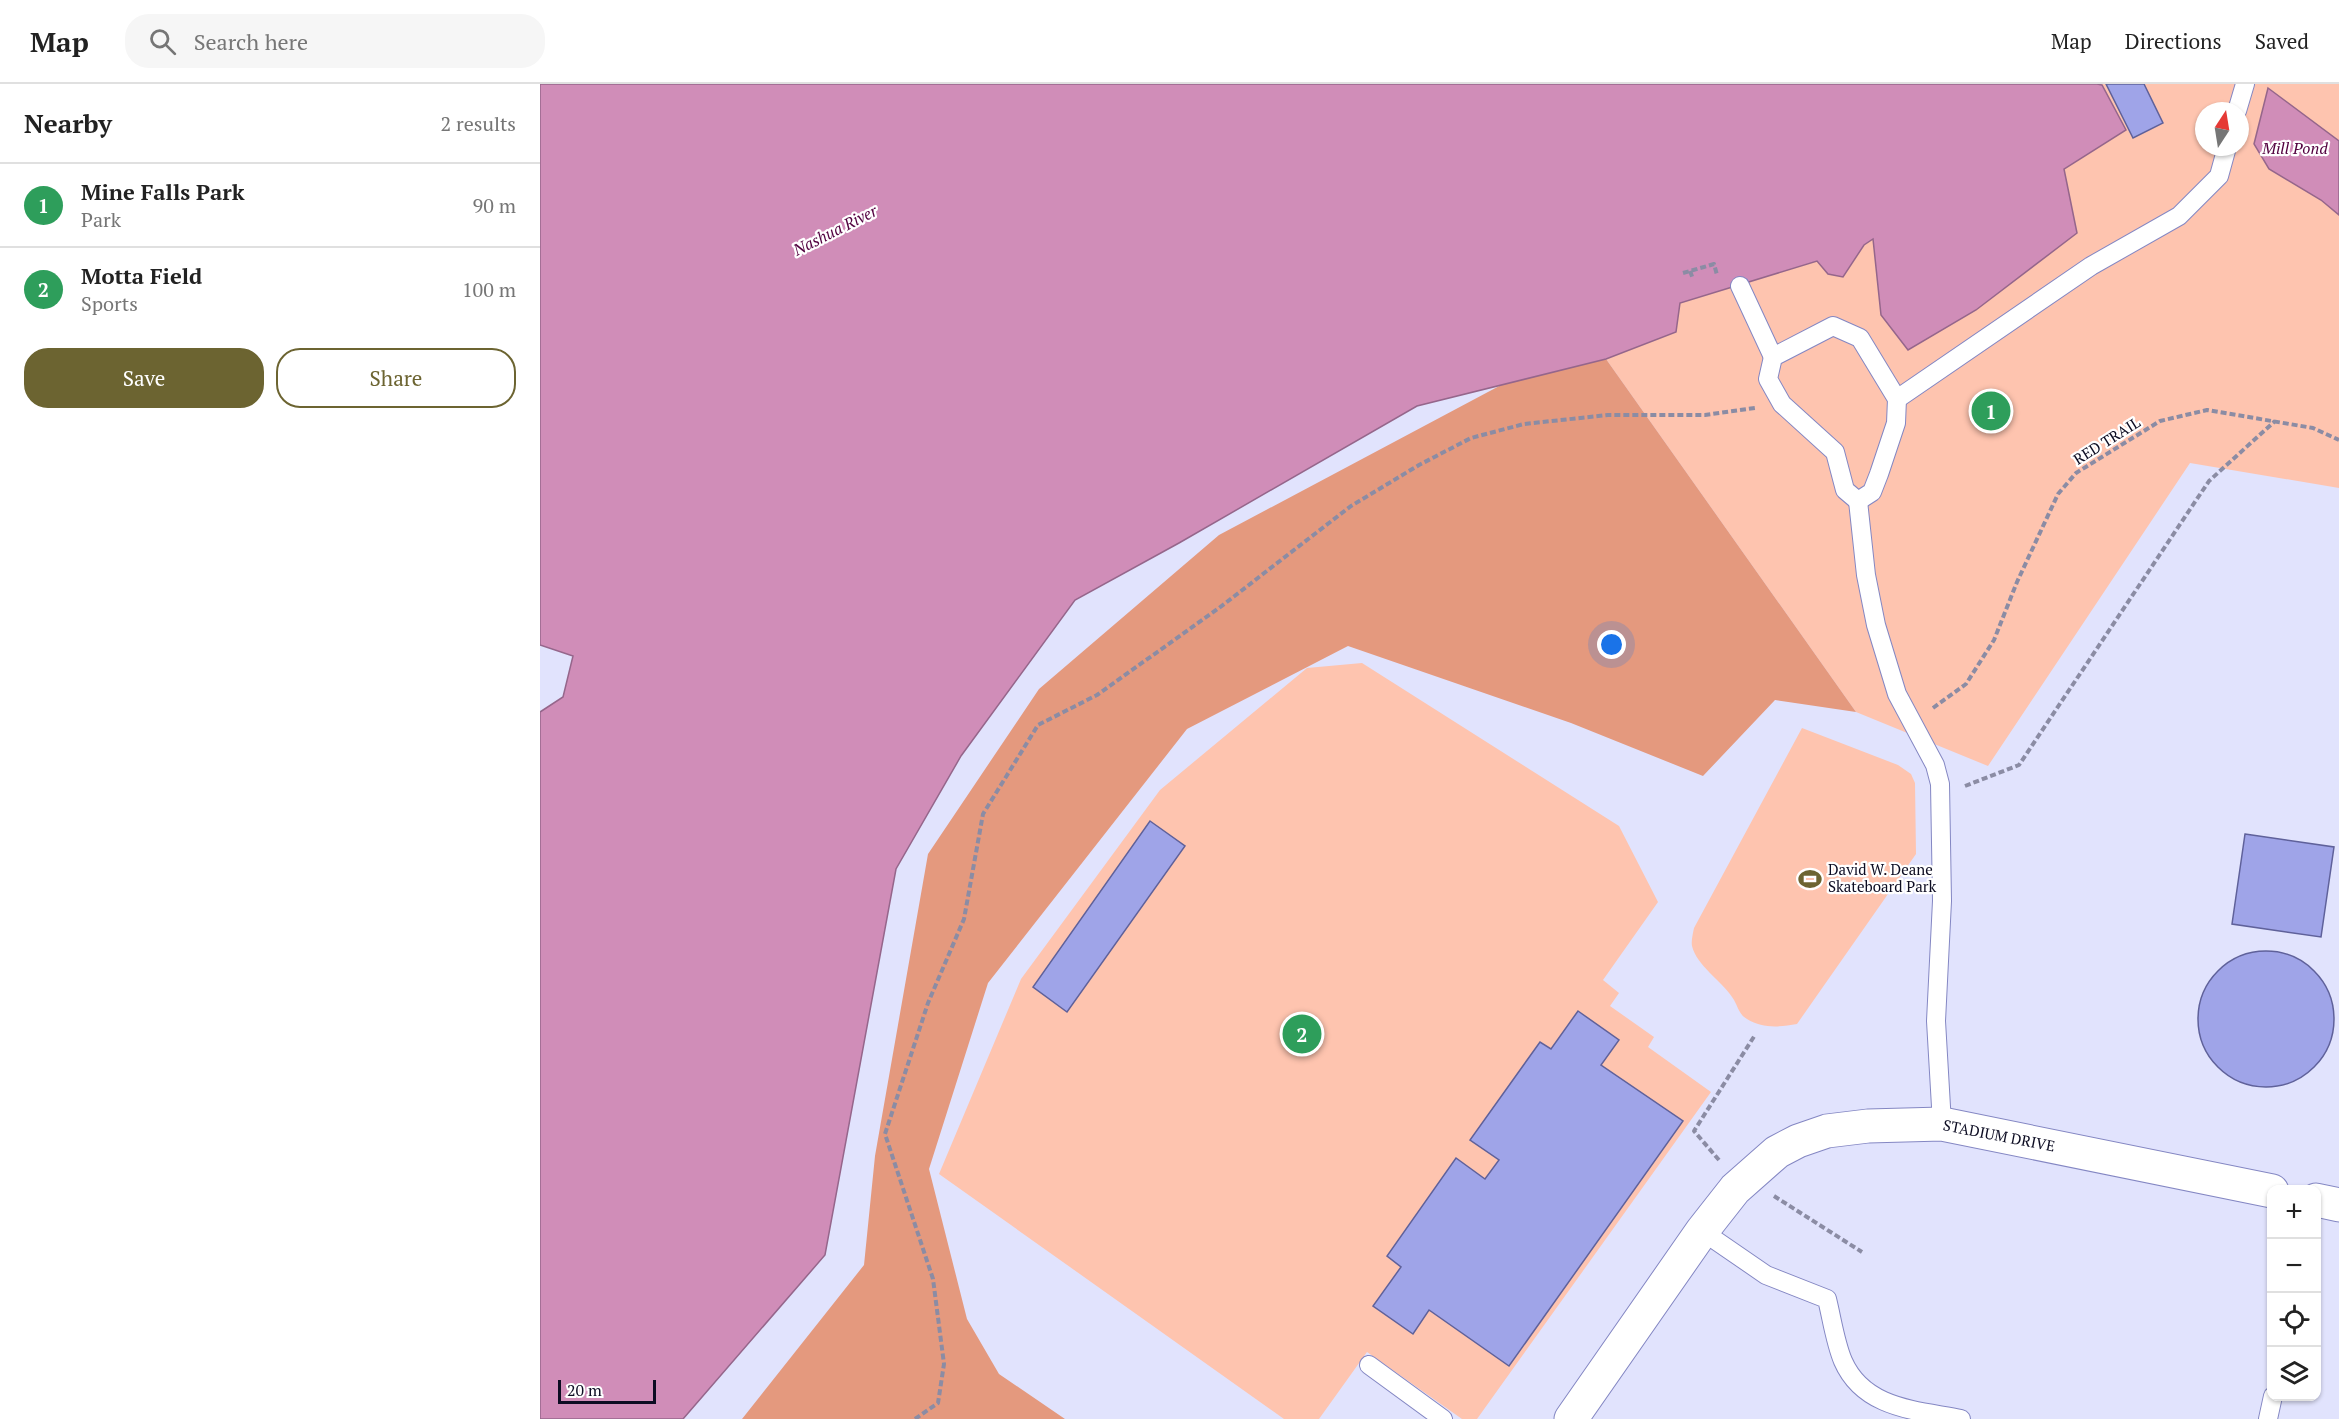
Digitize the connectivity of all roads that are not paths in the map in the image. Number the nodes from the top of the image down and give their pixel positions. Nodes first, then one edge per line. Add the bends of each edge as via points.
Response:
1 (2245, 84) edge
2 (2240, 102) edge
3 (2225, 156) edge
4 (1740, 286) dead end
5 (1773, 357) junction
6 (1897, 399) junction
7 (1858, 501) junction
8 (1942, 1124) junction
9 (2267, 1190) edge
10 (1702, 1231) junction
11 (1369, 1365) dead end
12 (2272, 1401) edge
13 (1443, 1419) edge
14 (1571, 1419) edge
15 (1961, 1419) edge
16 (2268, 1419) edge

1 - 2 lane
3 - 6 lane via 2219,176 2179,216 2091,266
4 - 5 lane
5 - 6 lane via 1833,326 1860,338
5 - 7 lane via 1768,379 1782,404 1834,452 1845,490
6 - 7 lane via 1896,423 1879,474 1872,492
7 - 8 lane via 1876,625 1897,694 1935,765 1940,784 1942,901 1936,1021
8 - 9 street, STADIUM DRIVE
8 - 10 street, STADIUM DRIVE via 1827,1131 1798,1142 1777,1152 1735,1189
10 - 14 street, STADIUM DRIVE
10 - 15 lane via 1766,1275 1827,1299 1843,1361 1869,1395 1883,1402
11 - 13 lane
12 - 16 lane

